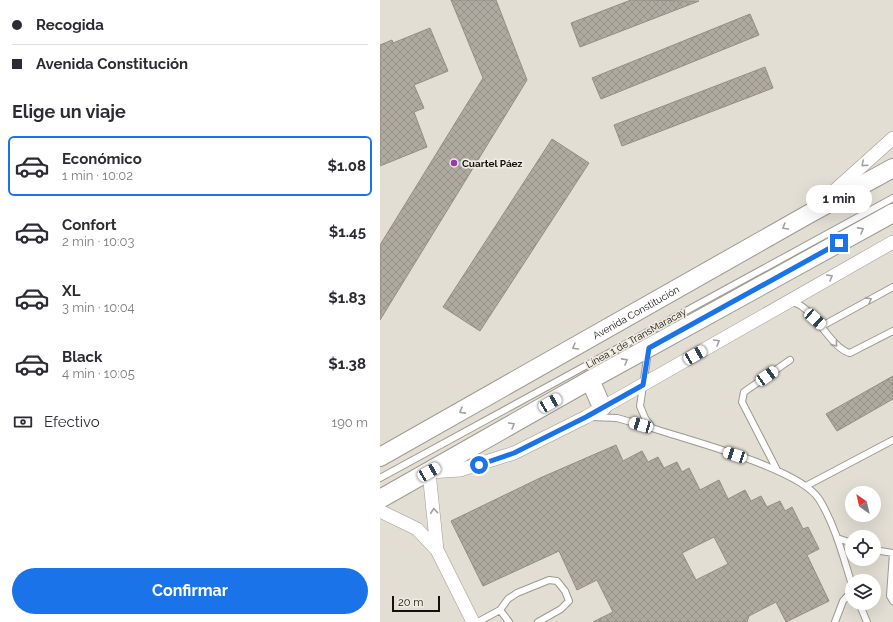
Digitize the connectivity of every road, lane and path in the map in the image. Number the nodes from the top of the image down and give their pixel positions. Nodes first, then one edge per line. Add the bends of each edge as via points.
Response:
1 (893, 138) edge
2 (893, 168) edge
3 (893, 198) edge
4 (893, 213) edge
5 (807, 215) junction
6 (893, 242) edge
7 (893, 286) edge
8 (786, 302) junction
9 (822, 326) junction
10 (893, 331) edge
11 (649, 348) junction
12 (790, 360) dead end
13 (590, 380) junction
14 (643, 385) junction
15 (602, 407) junction
16 (586, 417) junction
17 (652, 428) junction
18 (893, 440) edge
19 (380, 456) edge
20 (776, 468) junction
21 (429, 472) junction
22 (380, 478) edge
23 (806, 486) junction
24 (380, 499) edge
25 (380, 511) edge
26 (837, 538) junction
27 (845, 541) edge
28 (437, 550) junction
29 (881, 551) edge
30 (893, 553) edge
31 (848, 574) edge
32 (845, 599) edge
33 (893, 601) edge
34 (500, 610) junction
35 (862, 610) edge
36 (473, 622) edge
37 (478, 622) edge
38 (509, 622) edge
39 (538, 622) edge
40 (835, 622) edge
41 (867, 622) edge

1 -> 5 street
2 - 5 street, Avenida Constitución
3 - 22 lane, Línea 1 de TransMaracay
11 -> 4 street
5 -> 19 street, Avenida Constitución
8 -> 6 street
9 -> 7 lane
8 - 9 lane via 795,302
14 -> 8 street
9 -> 10 lane via 837,348 850,354
13 -> 11 street
11 - 14 lane
12 - 20 lane via 744,392 742,402
13 - 15 street
21 -> 13 street
14 - 15 street
14 - 17 lane via 640,406
15 - 16 street
16 - 17 lane via 617,418
16 - 21 street via 514,453 460,470
17 - 20 lane
18 - 23 lane
20 - 23 lane
21 - 24 street
28 -> 21 street
23 - 26 lane via 819,498
25 - 28 street via 417,529
26 - 27 lane
26 - 31 lane
28 - 36 street
29 - 30 lane
30 - 33 lane via 890,596
32 - 40 lane
34 - 37 lane
34 - 38 lane
34 - 39 lane via 508,599 518,593 549,580 557,581 569,601
35 - 41 lane

